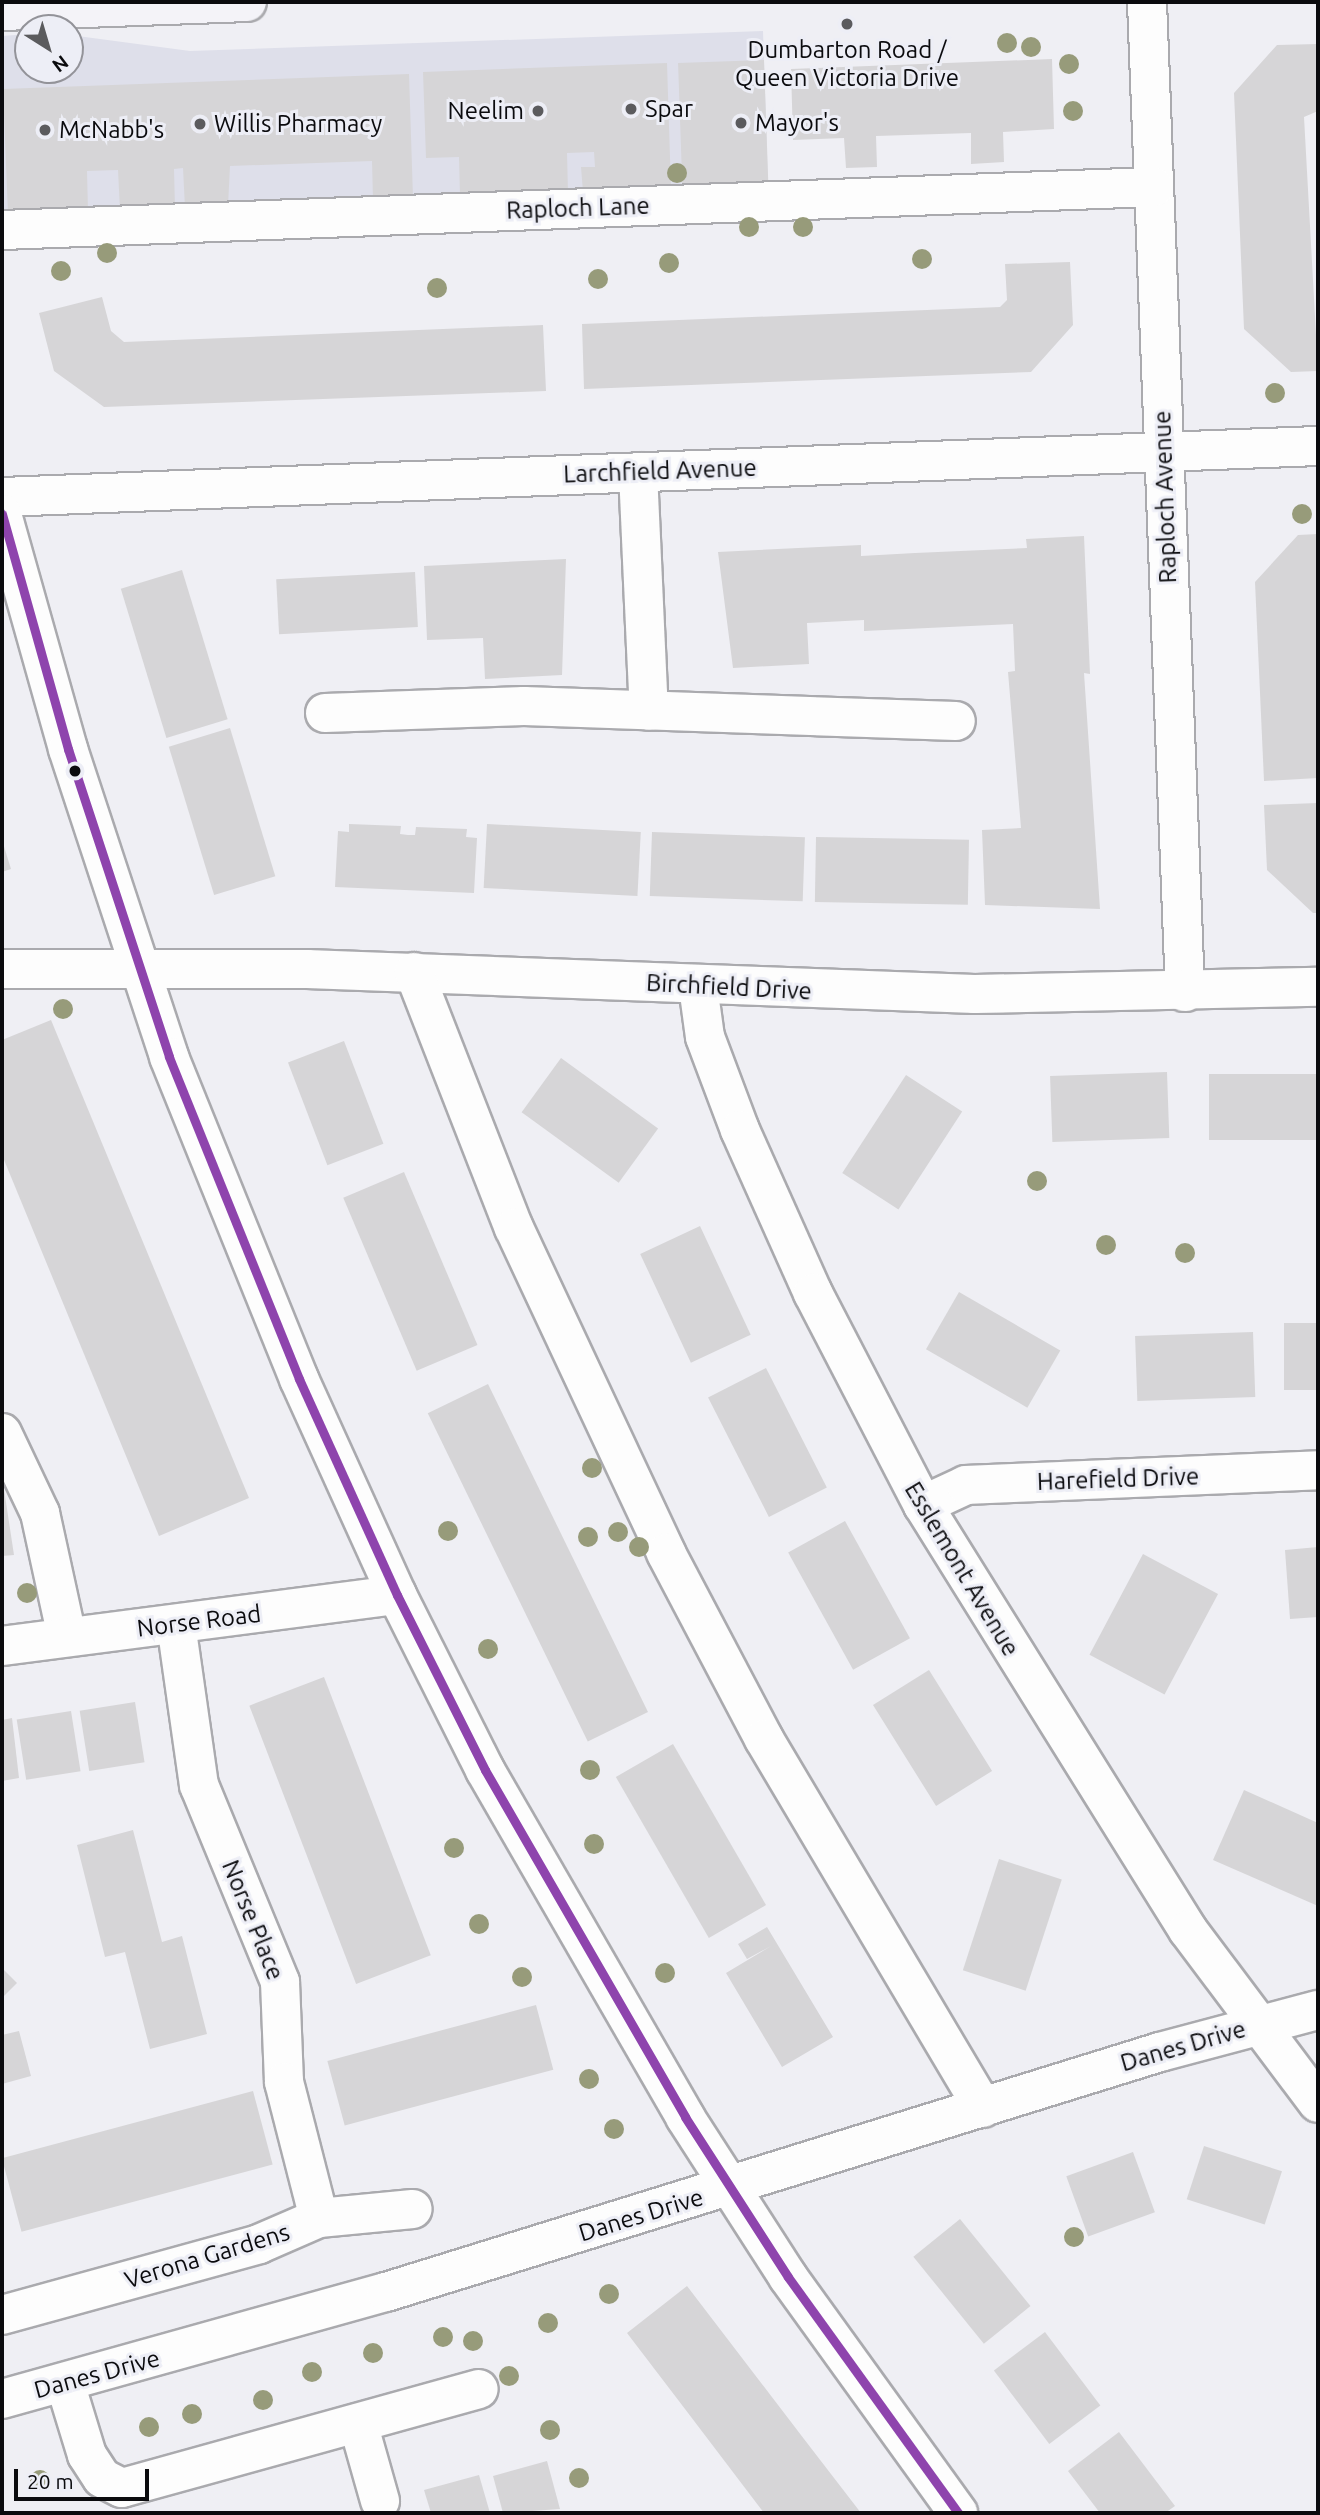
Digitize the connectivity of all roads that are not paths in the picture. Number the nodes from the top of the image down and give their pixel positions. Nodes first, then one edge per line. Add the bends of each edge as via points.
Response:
1 (247, 2) edge
2 (1147, 2) edge
3 (2, 11) edge
4 (1154, 187) junction
5 (2, 230) edge
6 (1318, 446) edge
7 (1163, 452) junction
8 (638, 472) junction
9 (2, 497) edge
10 (2, 514) edge
11 (649, 711) junction
12 (324, 713) dead end
13 (956, 721) dead end
14 (139, 967) junction
15 (2, 969) edge
16 (414, 972) junction
17 (698, 986) junction
18 (1318, 987) edge
19 (1185, 992) junction
20 (2, 1433) edge
21 (1318, 1471) edge
22 (923, 1505) junction
23 (397, 1595) junction
24 (176, 1624) junction
25 (67, 1637) junction
26 (2, 1646) edge
27 (1318, 2010) edge
28 (1256, 2025) junction
29 (1318, 2104) edge
30 (983, 2108) junction
31 (729, 2188) junction
32 (413, 2208) dead end
33 (319, 2218) junction
34 (2, 2315) edge
35 (65, 2383) junction
36 (479, 2389) dead end
37 (2, 2399) edge
38 (358, 2423) junction
39 (380, 2501) dead end
40 (958, 2513) edge

1 - 3 main road
2 - 4 street, Raploch Avenue
4 - 5 street, Raploch Lane
4 - 7 street, Raploch Avenue
6 - 7 street, Larchfield Avenue
7 - 8 street, Larchfield Avenue
7 - 19 street, Raploch Avenue
8 - 9 street, Larchfield Avenue
8 - 11 street
10 - 14 street
11 - 12 street via 486,706
11 - 13 street
14 - 15 street, Birchfield Drive
14 - 16 street, Birchfield Drive
14 - 23 street via 239,1235
16 - 17 street, Birchfield Drive
16 - 30 street via 562,1338 671,1563 828,1851
17 - 19 street, Birchfield Drive
17 - 22 street, Esslemont Avenue via 715,1072 745,1142
18 - 19 street, Birchfield Drive
20 - 25 street via 40,1513
21 - 22 street, Harefield Drive via 966,1485
22 - 28 street, Esslemont Avenue via 1188,1930
23 - 24 street, Norse Road
23 - 31 street via 591,1960
24 - 25 street, Norse Road
24 - 33 street, Norse Place via 200,1785 280,1982 284,2082
25 - 26 street, Norse Road
27 - 28 street, Danes Drive
28 - 29 street, Esslemont Avenue
28 - 30 street, Danes Drive
30 - 31 street, Danes Drive
31 - 35 street, Danes Drive
31 - 40 street
32 - 33 street, Verona Gardens
33 - 34 street, Verona Gardens via 259,2244
35 - 37 street, Danes Drive
35 - 38 street via 87,2455 102,2478 122,2488
36 - 38 street
38 - 39 street

